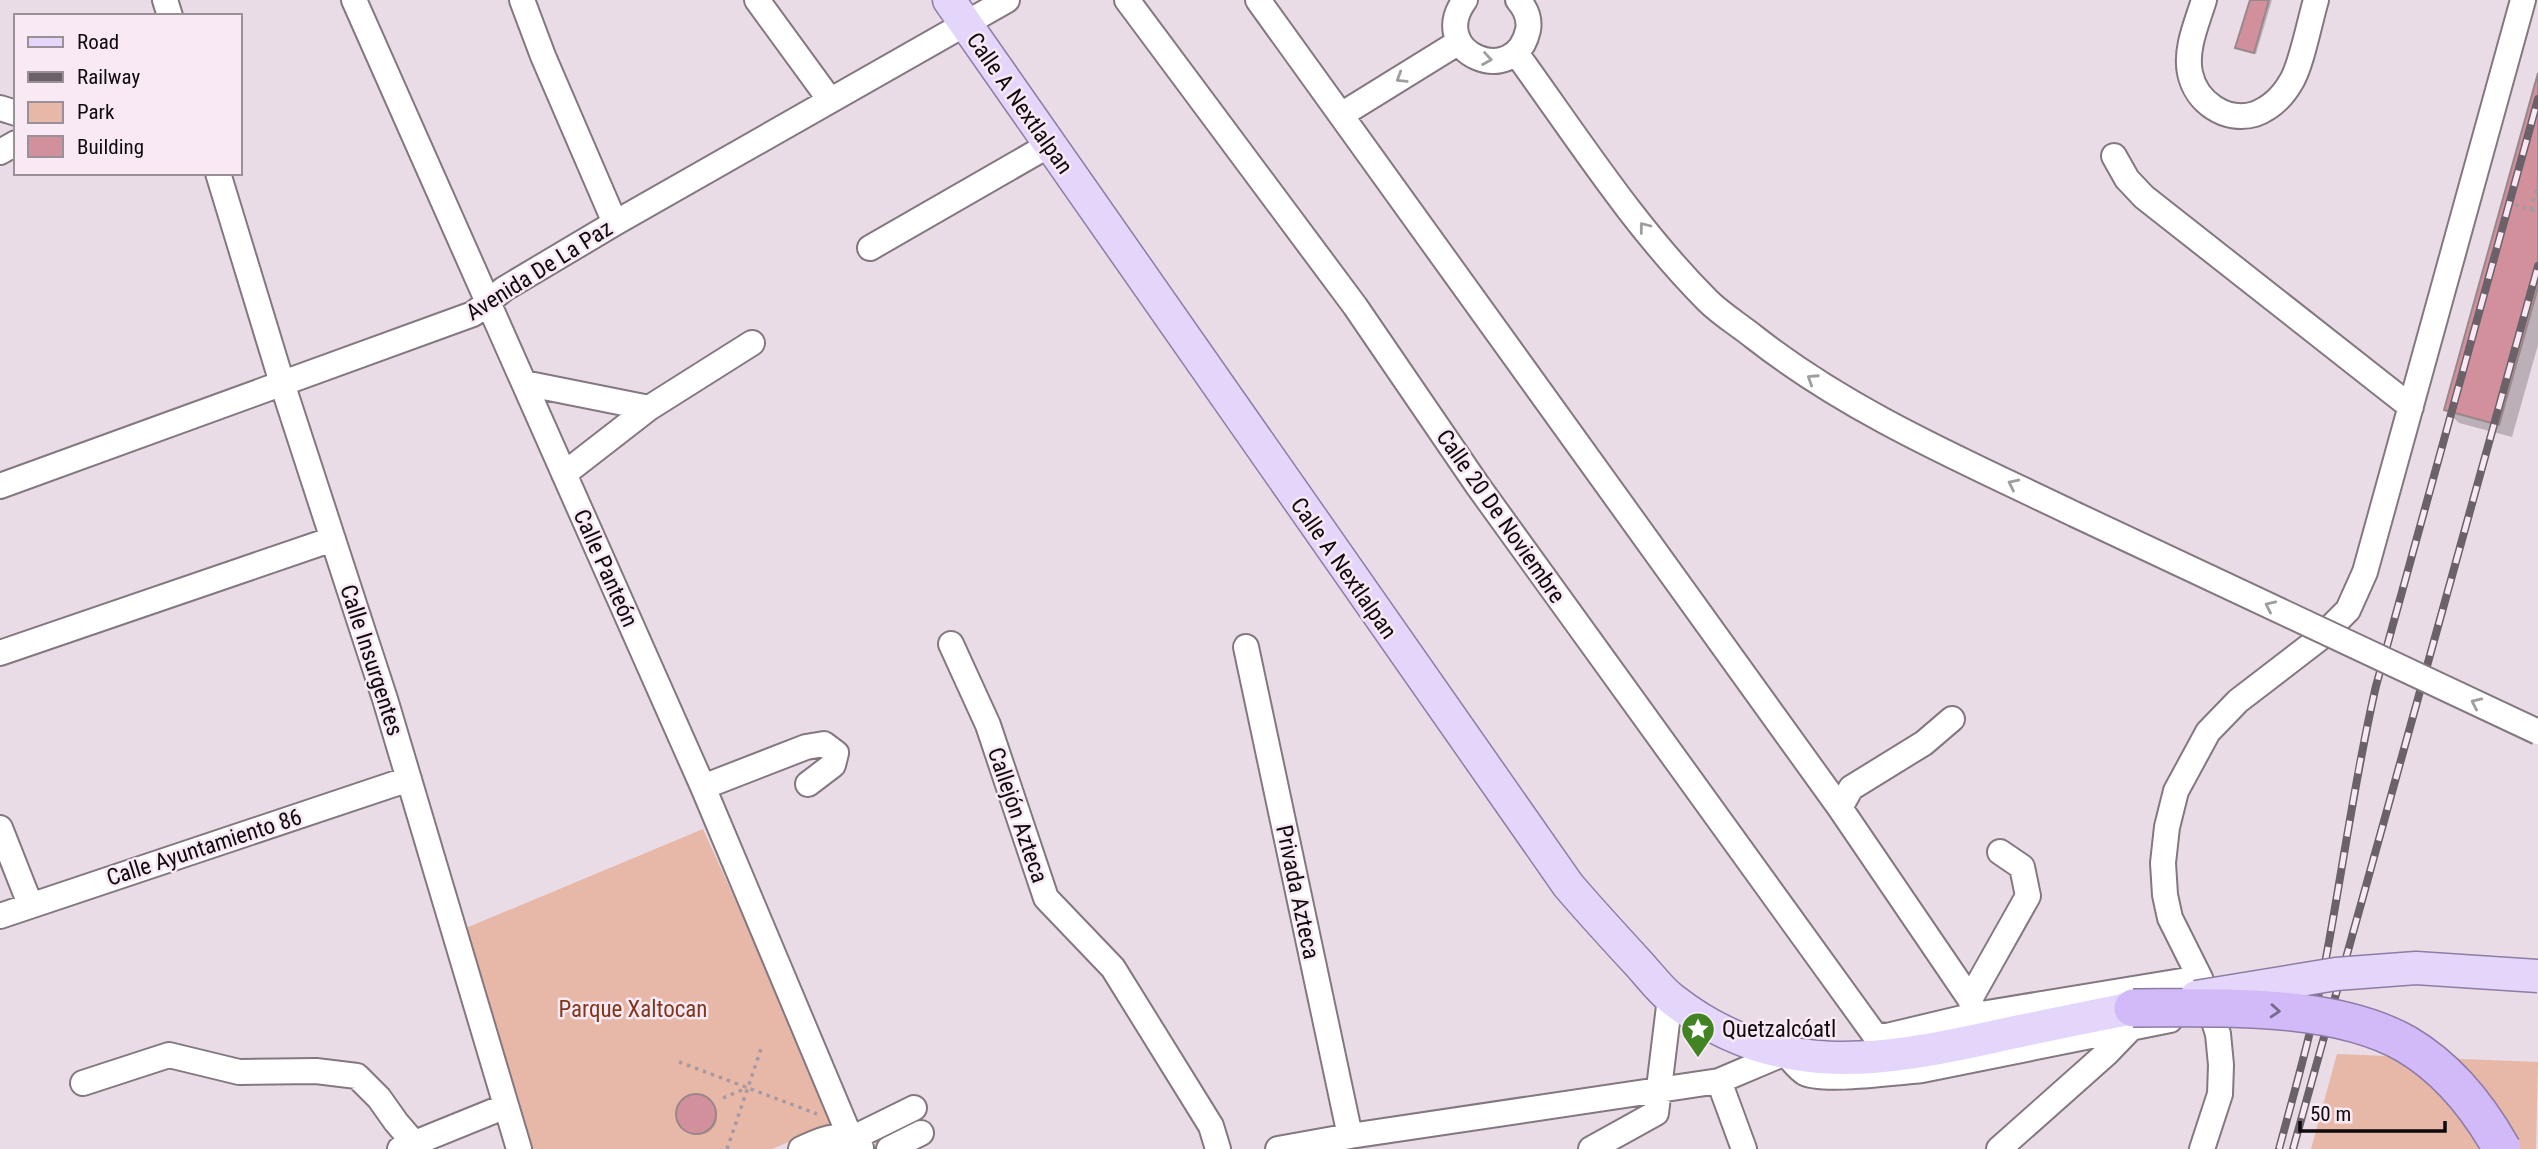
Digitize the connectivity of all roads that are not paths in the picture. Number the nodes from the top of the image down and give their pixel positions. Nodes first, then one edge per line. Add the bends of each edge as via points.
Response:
1 (354, 0) edge
2 (522, 0) edge
3 (757, 0) edge
4 (1007, 0) edge
5 (1127, 0) edge
6 (1258, 0) edge
7 (1465, 0) edge
8 (1518, 0) edge
9 (2204, 0) edge
10 (2316, 0) edge
11 (2523, 0) edge
12 (958, 13) edge
13 (1459, 42) junction
14 (1516, 53) junction
15 (830, 100) junction
16 (1341, 115) junction
17 (1049, 145) junction
18 (2114, 156) dead end
19 (219, 175) edge
20 (615, 223) junction
21 (870, 248) dead end
22 (488, 302) junction
23 (752, 343) dead end
24 (282, 383) junction
25 (524, 383) junction
26 (2411, 407) junction
27 (649, 408) junction
28 (564, 474) junction
29 (0, 486) edge
30 (333, 539) junction
31 (951, 644) dead end
32 (1246, 647) dead end
33 (0, 653) edge
34 (1952, 719) dead end
35 (2538, 732) edge
36 (409, 779) junction
37 (808, 784) dead end
38 (703, 787) junction
39 (1840, 808) junction
40 (0, 828) edge
41 (2000, 852) dead end
42 (30, 904) junction
43 (0, 916) edge
44 (2538, 976) edge
45 (2200, 978) junction
46 (1670, 998) junction
47 (1973, 1007) junction
48 (2211, 1012) junction
49 (2133, 1018) junction
50 (1796, 1055) junction
51 (1719, 1082) junction
52 (83, 1083) dead end
53 (1659, 1092) junction
54 (506, 1106) junction
55 (914, 1108) dead end
56 (921, 1133) dead end
57 (842, 1135) edge
58 (1350, 1136) junction
59 (406, 1146) edge
60 (519, 1149) edge
61 (801, 1149) edge
62 (889, 1149) edge
63 (1218, 1149) edge
64 (1278, 1149) edge
65 (1591, 1149) edge
66 (1744, 1149) edge
67 (1999, 1149) edge
68 (2202, 1149) edge
69 (2502, 1149) edge

1 - 22 street, Calle Panteón
2 - 20 street
3 - 15 street
4 - 12 street, Avenida De La Paz
5 - 47 street, Calle 20 De Noviembre via 1355,306 1478,486 1874,1034 1887,1036
6 - 16 street
7 - 13 street via 1455,26
8 - 14 street via 1529,24 1526,40
9 - 10 street via 2189,52 2190,75 2202,98 2216,111 2237,116 2255,114 2276,102 2293,80
11 - 26 street
12 - 15 street, Avenida De La Paz via 928,44
12 - 17 main road, Calle A Nextlalpan
13 -> 14 street via 1469,54 1485,61 1501,61
13 -> 16 street
35 -> 14 street, bridge via 1843,400 1709,302 1604,176
15 - 20 street, Avenida De La Paz
16 - 39 street
17 - 21 street
17 - 46 main road, Calle A Nextlalpan via 1567,886
18 - 26 street via 2144,197
19 - 24 street, Calle Insurgentes
20 - 22 street, Avenida De La Paz
22 - 24 street, Avenida De La Paz via 473,314
22 - 25 street, Calle Panteón
23 - 27 street
24 - 29 street, Avenida De La Paz
24 - 30 street, Calle Insurgentes
25 - 27 street
25 - 28 street, Calle Panteón
26 - 45 street via 2365,572 2347,610 2320,638 2238,701 2208,732 2176,791 2165,851 2165,894 2170,918
27 - 28 street
28 - 38 street, Calle Panteón
30 - 33 street
30 - 36 street, Calle Insurgentes
31 - 63 street, Callejón Azteca via 988,725 1046,898 1113,968 1211,1126
32 - 58 street, Privada Azteca
34 - 39 street via 1924,743 1851,788
36 - 42 street, Calle Ayuntamiento 86
36 - 54 street, Calle Insurgentes
37 - 38 street via 833,765 836,753 824,744
38 - 57 street, Calle Panteón
39 - 47 street
40 - 42 street
41 - 47 street via 2022,867 2028,896
42 - 43 street, Calle Ayuntamiento 86
44 - 49 main road, Calle A Nextlalpan, bridge via 2416,968 2336,974
45 - 47 street
45 - 48 street
46 - 50 main road, Calle A Nextlalpan via 1727,1034
46 - 53 street
48 - 49 street
48 - 68 street via 2218,1034 2220,1094
49 - 50 main road, Calle A Nextlalpan via 2054,1024 1874,1059
49 - 50 street via 1922,1070 1886,1074 1807,1074
49 - 67 street via 2107,1053
49 -> 69 highway, bridge via 2220,1008 2328,1017 2370,1028 2435,1065 2462,1091
50 - 51 street
51 - 53 street
51 - 66 street
52 - 59 street via 169,1055 239,1072 316,1071 357,1076 396,1122
53 - 58 street
53 - 65 street via 1656,1113
54 - 59 street
54 - 60 street, Calle Insurgentes
55 - 57 street
56 - 62 street
57 - 61 street
58 - 64 street

